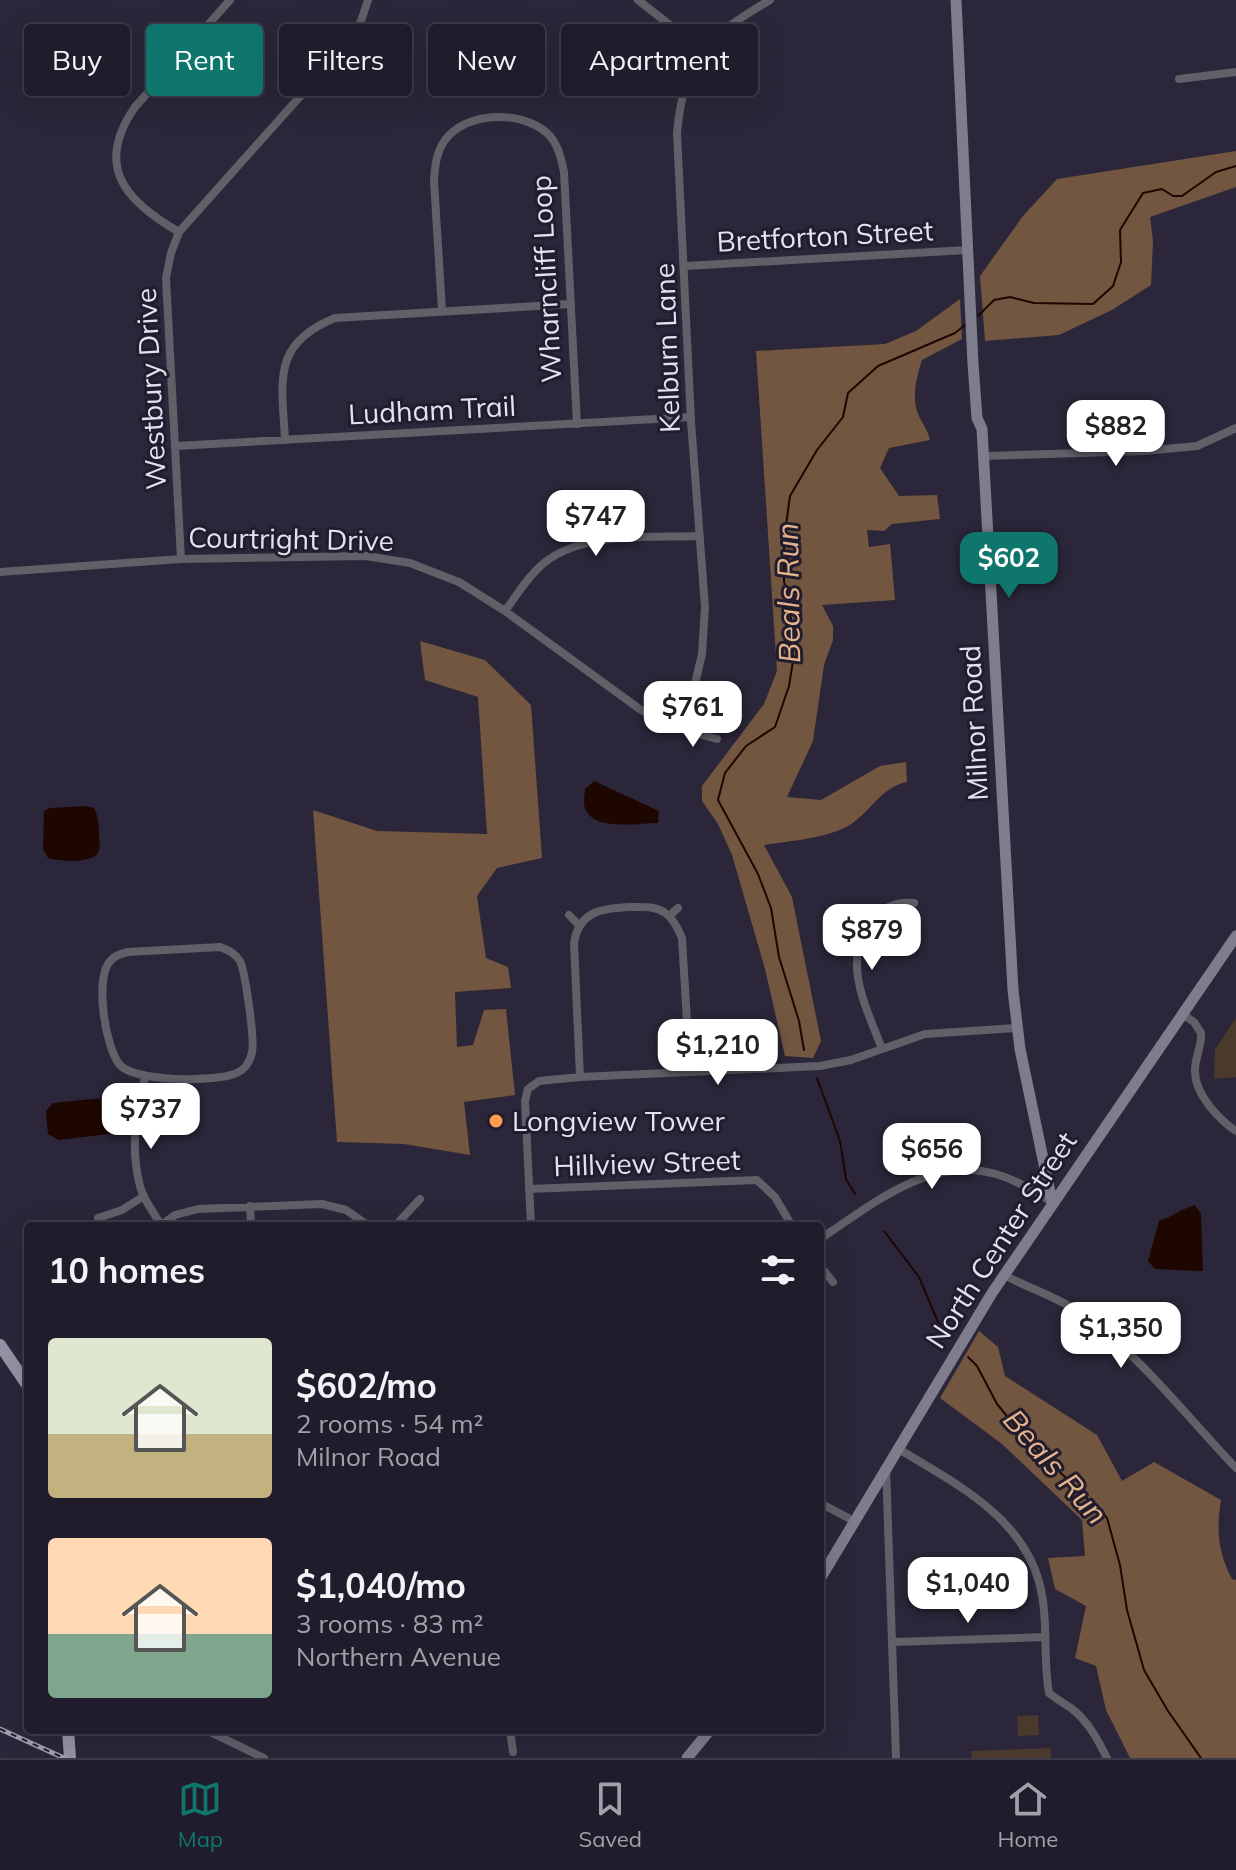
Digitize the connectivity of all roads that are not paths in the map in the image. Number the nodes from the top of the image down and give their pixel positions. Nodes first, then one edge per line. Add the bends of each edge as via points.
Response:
1 (230, 0) edge
2 (368, 0) edge
3 (638, 0) edge
4 (770, 0) edge
5 (956, 0) edge
6 (669, 24) edge
7 (732, 24) edge
8 (1236, 72) edge
9 (1179, 79) dead end
10 (682, 96) edge
11 (179, 232) junction
12 (968, 250) junction
13 (686, 266) junction
14 (571, 304) junction
15 (442, 310) junction
16 (691, 417) junction
17 (577, 424) junction
18 (1236, 428) edge
19 (285, 440) junction
20 (176, 446) junction
21 (984, 456) junction
22 (700, 536) junction
23 (181, 559) junction
24 (0, 572) edge
25 (505, 611) junction
26 (678, 728) junction
27 (717, 739) dead end
28 (914, 903) dead end
29 (678, 908) dead end
30 (569, 915) dead end
31 (669, 916) junction
32 (579, 925) junction
33 (1236, 936) edge
34 (1182, 1014) junction
35 (1016, 1028) junction
36 (882, 1049) junction
37 (690, 1072) junction
38 (145, 1077) junction
39 (580, 1077) junction
40 (1236, 1131) edge
41 (529, 1189) junction
42 (144, 1196) junction
43 (420, 1199) dead end
44 (1052, 1202) junction
45 (250, 1206) junction
46 (98, 1218) dead end
47 (159, 1222) edge
48 (166, 1222) edge
49 (251, 1222) edge
50 (363, 1222) edge
51 (399, 1222) edge
52 (531, 1222) edge
53 (790, 1222) edge
54 (824, 1236) edge
55 (824, 1271) edge
56 (1004, 1275) junction
57 (833, 1282) dead end
58 (0, 1345) edge
59 (24, 1380) edge
60 (897, 1448) junction
61 (886, 1467) junction
62 (1236, 1468) edge
63 (824, 1505) edge
64 (854, 1521) junction
65 (824, 1572) edge
66 (1045, 1637) junction
67 (893, 1642) junction
68 (68, 1734) edge
69 (221, 1734) edge
70 (511, 1734) edge
71 (707, 1734) edge
72 (513, 1752) dead end
73 (70, 1758) edge
74 (264, 1758) edge
75 (687, 1758) edge
76 (896, 1758) edge
77 (1107, 1758) edge

1 - 11 street via 135,107 118,142 119,178 127,192
2 - 11 street, Westbury Drive via 346,45
3 - 6 street
4 - 7 street, Kelburn Lane
5 - 12 main road, Milnor Road
8 - 9 street
10 - 13 street, Kelburn Lane via 677,133
11 - 20 street, Westbury Drive via 166,278
12 - 13 street, Bretforton Street
12 - 21 main road, Milnor Road via 977,418
13 - 16 street, Kelburn Lane
14 - 15 street
14 - 15 street, Wharncliff Loop via 560,152 547,134 525,120 504,117 457,128 435,160
14 - 17 street, Wharncliff Loop
15 - 19 street via 335,318 313,327 295,342 284,366
16 - 17 street, Ludham Trail
16 - 22 street, Kelburn Lane
17 - 19 street, Ludham Trail
18 - 21 street via 1197,446
19 - 20 street, Ludham Trail
20 - 23 street, Westbury Drive
21 - 35 main road, Milnor Road
22 - 25 street via 601,541 561,551 531,575
22 - 26 street, Kelburn Lane via 702,654
23 - 24 street, Courtright Drive
23 - 25 street, Courtright Drive via 366,556 410,563 459,582
25 - 26 street, Courtright Drive via 641,710
26 - 27 street, Courtright Drive
28 - 36 street via 881,910 857,950 859,987
29 - 31 street
30 - 32 street
31 - 32 street via 649,907 606,908
31 - 37 street via 682,938
32 - 39 street via 574,943
33 - 34 main road, North Center Street
34 - 40 street via 1201,1033 1196,1082 1217,1115
34 - 44 main road, North Center Street
35 - 36 street via 925,1034
35 - 44 main road, Milnor Road
36 - 37 street via 820,1066
37 - 39 street
38 - 38 street via 231,1075 245,1067 254,1048 241,964 229,950 128,952 109,963 103,993 108,1040 122,1067
38 - 42 street via 133,1130
39 - 41 street via 539,1081 528,1089
41 - 52 street
41 - 53 street, Hillview Street via 757,1180
42 - 46 street
42 - 47 street
43 - 51 street
44 - 54 street via 995,1174 946,1171 900,1188
44 - 56 main road, North Center Street
45 - 48 street via 198,1209
45 - 49 street
45 - 50 street via 322,1204 346,1210
55 - 57 street
56 - 60 main road, North Center Street
56 - 62 street via 1086,1317
58 - 59 main road
60 - 61 main road, North Center Street
60 - 66 street via 972,1494 1009,1526 1035,1569
61 - 64 main road, North Center Street
61 - 67 street
63 - 64 street
64 - 65 main road, North Center Street
66 - 67 street
66 - 77 street via 1049,1693 1087,1724
67 - 76 street
68 - 73 main road
69 - 74 street
70 - 72 street
71 - 75 main road

